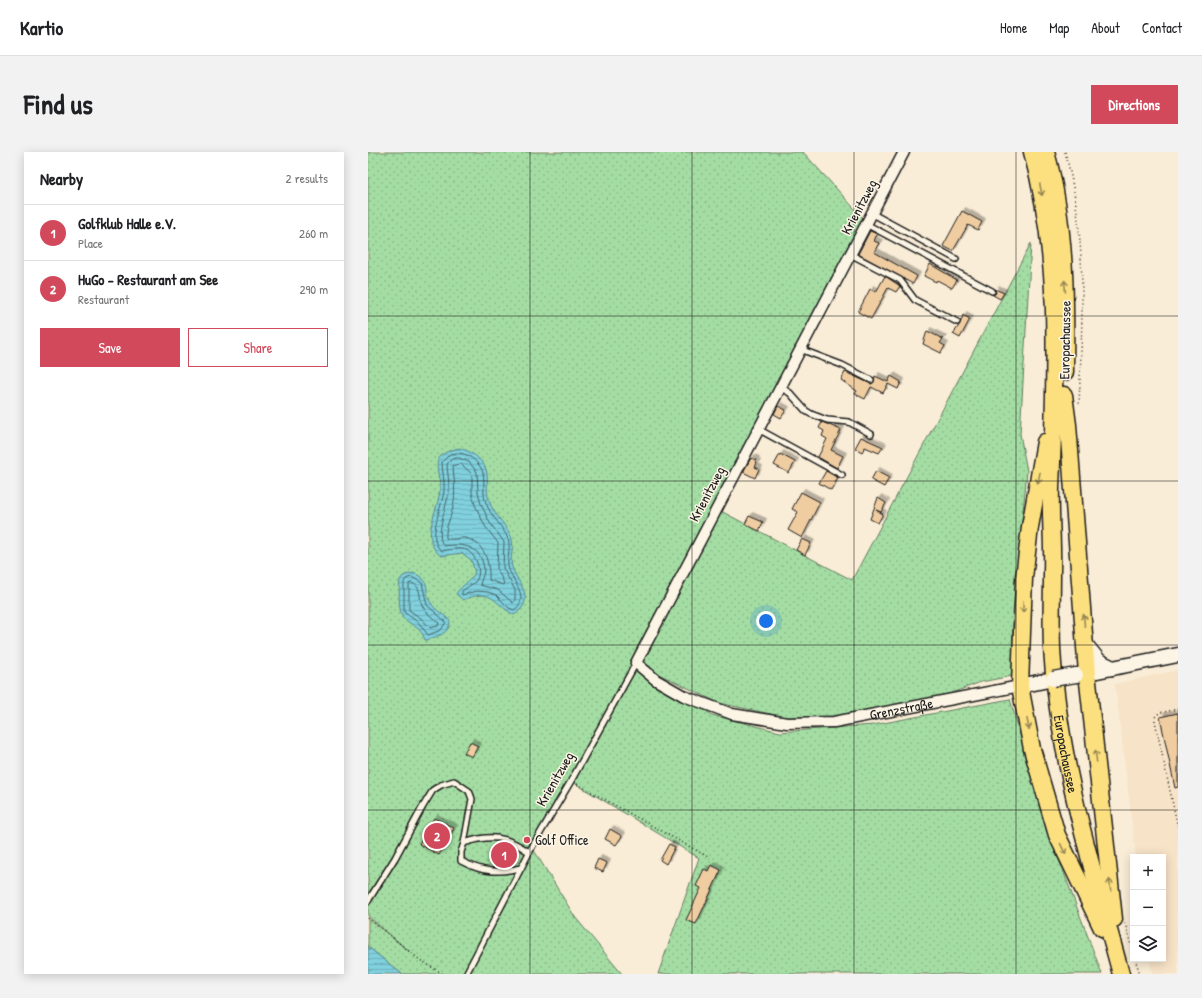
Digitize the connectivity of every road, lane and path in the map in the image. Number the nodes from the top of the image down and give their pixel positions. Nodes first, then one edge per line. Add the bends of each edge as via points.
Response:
1 (904, 152) edge
2 (1032, 152) edge
3 (1046, 152) edge
4 (1065, 152) edge
5 (872, 213) junction
6 (866, 224) junction
7 (850, 254) junction
8 (956, 259) dead end
9 (992, 291) dead end
10 (957, 322) dead end
11 (800, 350) junction
12 (871, 380) dead end
13 (780, 387) junction
14 (1059, 397) junction
15 (1078, 412) dead end
16 (758, 429) junction
17 (871, 434) dead end
18 (842, 475) dead end
19 (1086, 646) junction
20 (1178, 655) edge
21 (636, 663) junction
22 (1113, 668) junction
23 (1082, 674) junction
24 (1026, 685) junction
25 (1178, 709) edge
26 (571, 781) junction
27 (1178, 828) edge
28 (464, 842) junction
29 (531, 849) junction
30 (710, 858) dead end
31 (522, 868) junction
32 (368, 901) edge
33 (368, 918) edge
34 (1116, 952) junction
35 (1136, 962) edge
36 (443, 974) edge
37 (466, 974) edge
38 (1121, 974) edge
39 (1140, 974) edge

1 - 5 street, Krienitzweg
2 -> 14 main road, Europachaussee via 1044,205 1051,256
14 -> 3 main road, Europachaussee via 1066,307 1056,201
4 - 15 path via 1073,182 1083,295
5 - 6 street, Krienitzweg
5 - 8 lane
6 - 7 street, Krienitzweg
6 - 9 lane
7 - 10 lane via 900,280 915,300
7 - 11 street, Krienitzweg
11 - 12 lane via 842,365
11 - 13 street, Krienitzweg
13 - 16 street, Krienitzweg
13 - 17 lane via 790,393 806,412 827,420 849,422
19 -> 14 main road
14 -> 24 main road via 1029,534 1023,590
14 - 34 main road, Europachaussee via 1058,492 1053,529 1052,647 1061,729 1071,784
16 - 18 lane
16 - 21 street, Krienitzweg
19 - 22 street via 1099,661
19 - 23 main road
20 - 22 street, Grenzstraße
21 - 24 street, Grenzstraße via 656,680 684,696 732,714 787,723 834,722
21 - 26 lane, Krienitzweg
22 - 23 street, Grenzstraße
23 - 24 street, Grenzstraße, bridge
34 -> 23 main road via 1113,909
24 -> 34 main road via 1032,749 1057,835 1095,917
25 - 27 path via 1159,713 1155,717
26 - 29 lane, Krienitzweg
26 - 30 path
28 - 29 lane via 478,838 503,838
28 - 31 lane via 461,861 472,867 499,872
28 - 32 lane via 472,800 469,791 454,781 433,790
29 - 31 lane, Krienitzweg
31 - 37 lane, Krienitzweg
33 - 36 path via 420,960
34 - 38 main road, Europachaussee
35 - 39 path

